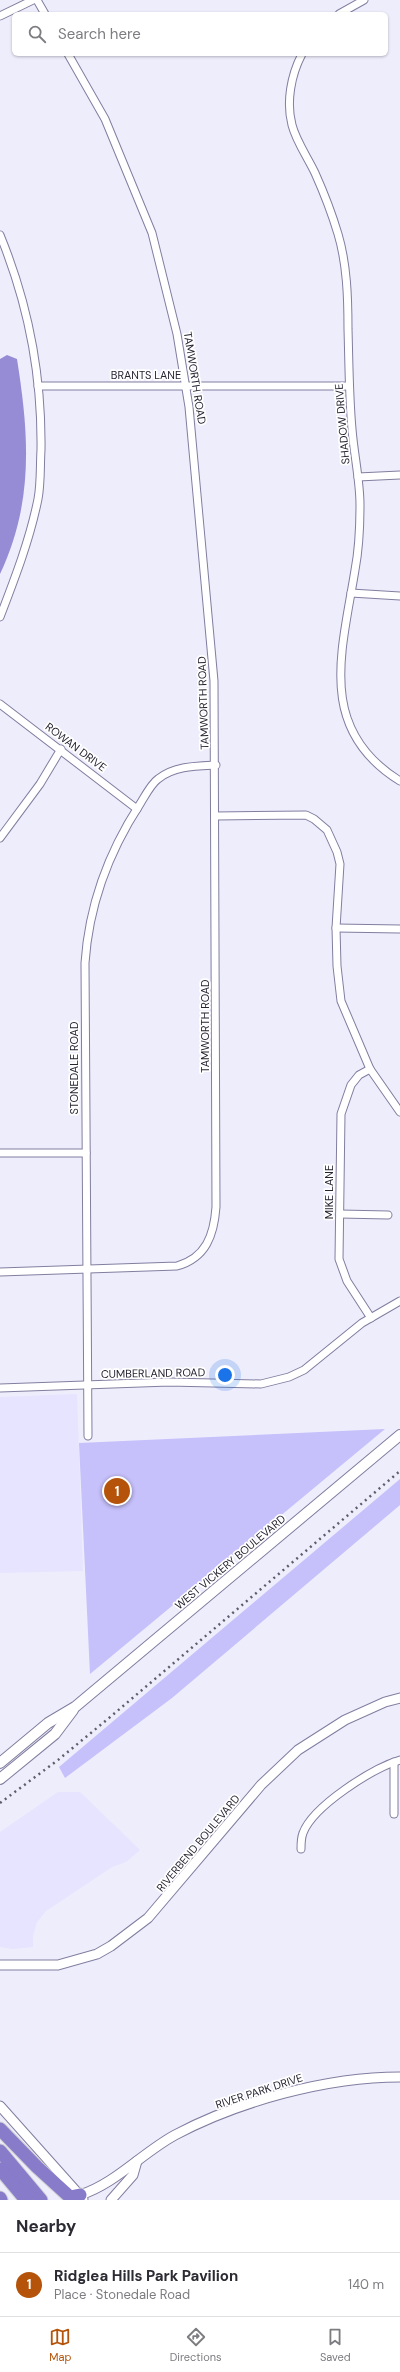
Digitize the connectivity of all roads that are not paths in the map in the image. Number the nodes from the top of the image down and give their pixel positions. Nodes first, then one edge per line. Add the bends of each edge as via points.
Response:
1 (33, 0) edge
2 (37, 0) edge
3 (364, 0) edge
4 (44, 12) edge
5 (343, 12) edge
6 (0, 16) edge
7 (69, 56) edge
8 (301, 56) edge
9 (0, 235) edge
10 (3, 249) edge
11 (38, 386) junction
12 (186, 386) junction
13 (349, 386) junction
14 (400, 474) edge
15 (358, 477) junction
16 (351, 594) junction
17 (400, 596) edge
18 (0, 617) edge
19 (0, 704) edge
20 (61, 749) junction
21 (216, 764) junction
22 (400, 781) edge
23 (137, 809) junction
24 (216, 816) junction
25 (0, 838) edge
26 (336, 928) junction
27 (400, 929) edge
28 (370, 1069) junction
29 (400, 1112) edge
30 (0, 1153) edge
31 (86, 1153) junction
32 (340, 1214) junction
33 (388, 1215) dead end
34 (87, 1270) junction
35 (0, 1272) edge
36 (400, 1301) edge
37 (371, 1318) junction
38 (88, 1385) junction
39 (0, 1388) edge
40 (400, 1435) edge
41 (88, 1436) dead end
42 (400, 1698) edge
43 (75, 1707) junction
44 (397, 1761) edge
45 (0, 1763) edge
46 (0, 1779) edge
47 (394, 1814) dead end
48 (301, 1848) dead end
49 (0, 1965) edge
50 (400, 2077) edge
51 (0, 2106) edge
52 (0, 2129) edge
53 (0, 2151) edge
54 (137, 2161) junction
55 (0, 2169) edge
56 (82, 2198) edge
57 (26, 2200) edge
58 (41, 2200) edge
59 (110, 2200) edge

1 - 6 street
2 - 4 street
3 - 5 street
7 - 12 street, TAMWORTH ROAD via 105,119 152,233 178,334
8 - 13 street, SHADOW DRIVE via 292,76 289,103 292,126 316,174 339,237 346,281
9 - 10 street
10 - 11 street via 28,319
11 - 12 street, BRANTS LANE
11 - 18 street via 41,435 38,497 29,535
12 - 13 street, BRANTS LANE
12 - 21 street, TAMWORTH ROAD via 208,598
13 - 15 street, SHADOW DRIVE
14 - 15 street
15 - 16 street, SHADOW DRIVE via 359,536
16 - 17 street
16 - 22 street, SHADOW DRIVE via 341,648 342,687 347,716 356,740 367,756
19 - 20 street, ROWAN DRIVE
20 - 23 street, ROWAN DRIVE
20 - 25 street via 40,784
21 - 23 street, STONEDALE ROAD via 172,770 156,780
21 - 24 street, TAMWORTH ROAD
23 - 31 street, STONEDALE ROAD via 110,856 98,886 86,942
24 - 26 street via 306,815 321,824 331,838 340,864
24 - 34 street, TAMWORTH ROAD via 216,1207 211,1235 200,1254 182,1265
26 - 27 street
26 - 28 street via 341,1001
28 - 29 street
28 - 32 street, MIKE LANE via 359,1075 351,1085 341,1114
30 - 31 street
31 - 34 street, STONEDALE ROAD
32 - 33 street
32 - 37 street, MIKE LANE via 341,1267
34 - 35 street, TAMWORTH ROAD
34 - 38 street, STONEDALE ROAD
36 - 37 street, CUMBERLAND ROAD
37 - 38 street, CUMBERLAND ROAD via 304,1370 289,1377 261,1384 169,1382
38 - 39 street, CUMBERLAND ROAD
38 - 41 street, STONEDALE ROAD
40 - 43 main road, WEST VICKERY BOULEVARD
42 - 49 street, RIVERBEND BOULEVARD via 344,1720 316,1736 279,1766 148,1918 111,1946 97,1954 58,1965
43 - 45 main road, WEST VICKERY BOULEVARD via 48,1723
43 - 46 main road, WEST VICKERY BOULEVARD via 55,1734
44 - 47 street
44 - 48 street via 368,1775 328,1804 303,1832
50 - 54 street, RIVER PARK DRIVE via 351,2079 253,2103 175,2135
51 - 56 street
52 - 56 highway via 70,2197
53 - 58 highway
54 - 56 street, RIVER PARK DRIVE
54 - 59 street via 133,2175
55 - 57 highway

